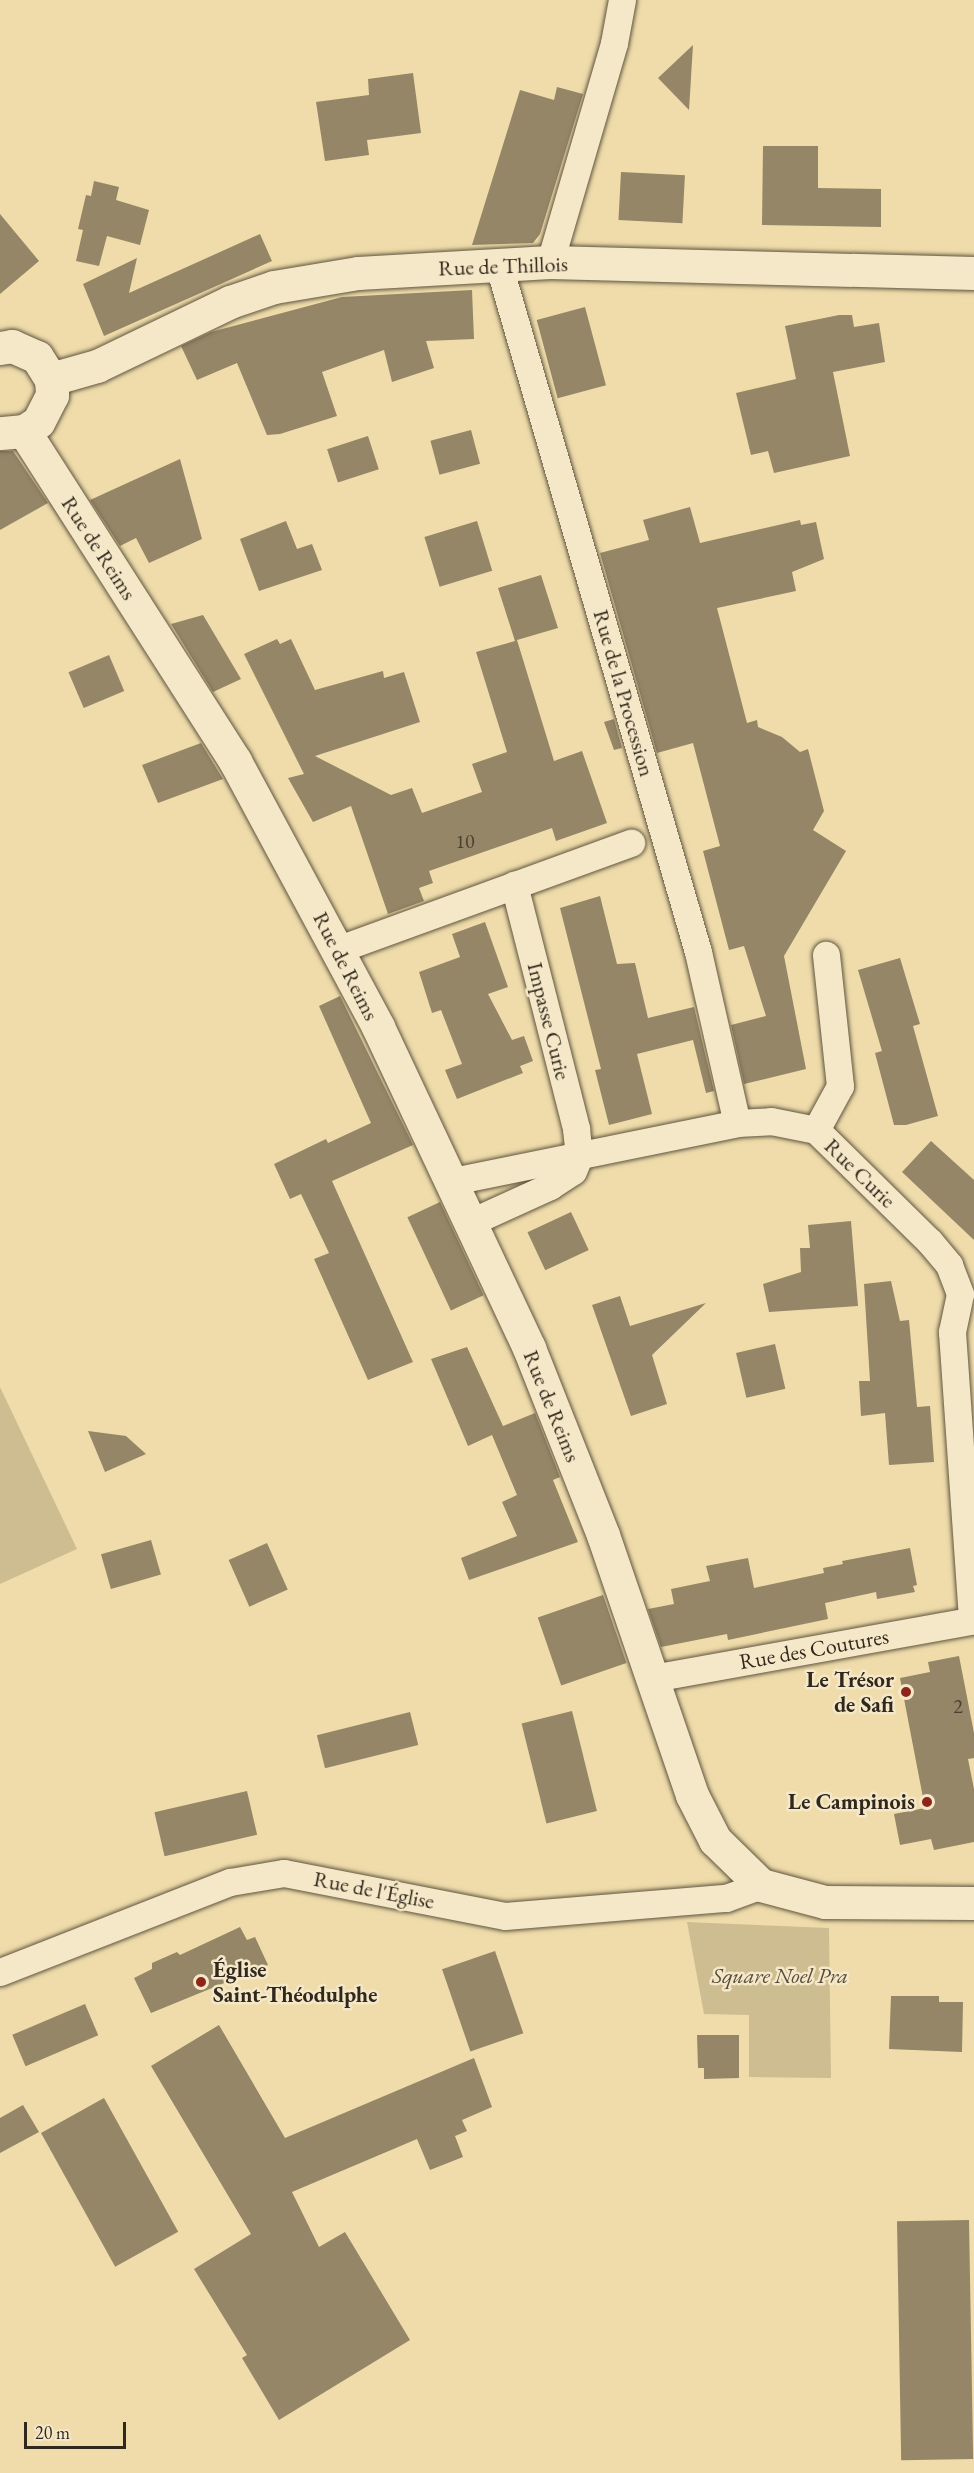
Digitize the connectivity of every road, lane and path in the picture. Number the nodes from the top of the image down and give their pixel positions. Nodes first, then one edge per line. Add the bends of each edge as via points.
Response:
1 (622, 0) edge
2 (550, 262) junction
3 (499, 266) junction
4 (974, 273) edge
5 (0, 348) edge
6 (51, 379) junction
7 (12, 432) edge
8 (631, 843) dead end
9 (514, 885) junction
10 (339, 949) junction
11 (826, 956) dead end
12 (737, 1123) junction
13 (816, 1131) junction
14 (579, 1157) junction
15 (453, 1181) junction
16 (471, 1221) junction
17 (967, 1293) edge
18 (973, 1620) edge
19 (653, 1678) junction
20 (761, 1885) junction
21 (974, 1903) edge
22 (0, 1972) edge

1 - 2 street via 614,43
2 - 3 street, Rue de Thillois
2 - 4 street, Rue de Thillois
3 - 6 street, Rue de Thillois via 358,273 274,287 230,302 97,366
3 - 12 street, Rue de la Procession via 695,941
5 - 6 street via 12,346 37,357
6 - 7 street via 48,410
7 - 10 street, Rue de Reims via 235,761
8 - 9 street
9 - 10 street
9 - 14 street, Impasse Curie via 576,1128
10 - 15 street, Rue de Reims
11 - 13 street via 840,1086
12 - 13 street, Rue Curie via 771,1121
12 - 14 street, Rue Curie
13 - 17 street, Rue Curie via 930,1242
14 - 15 street, Rue Curie
14 - 16 street via 573,1171 550,1186
15 - 16 street, Rue de Reims
16 - 19 street, Rue de Reims via 529,1348 603,1535
17 - 18 street via 952,1332
18 - 19 street, Rue des Coutures
19 - 20 street, Rue de Reims via 692,1795 715,1840
20 - 21 street via 825,1902
20 - 22 street, Rue de l'Église via 726,1898 505,1916 284,1873 230,1882

